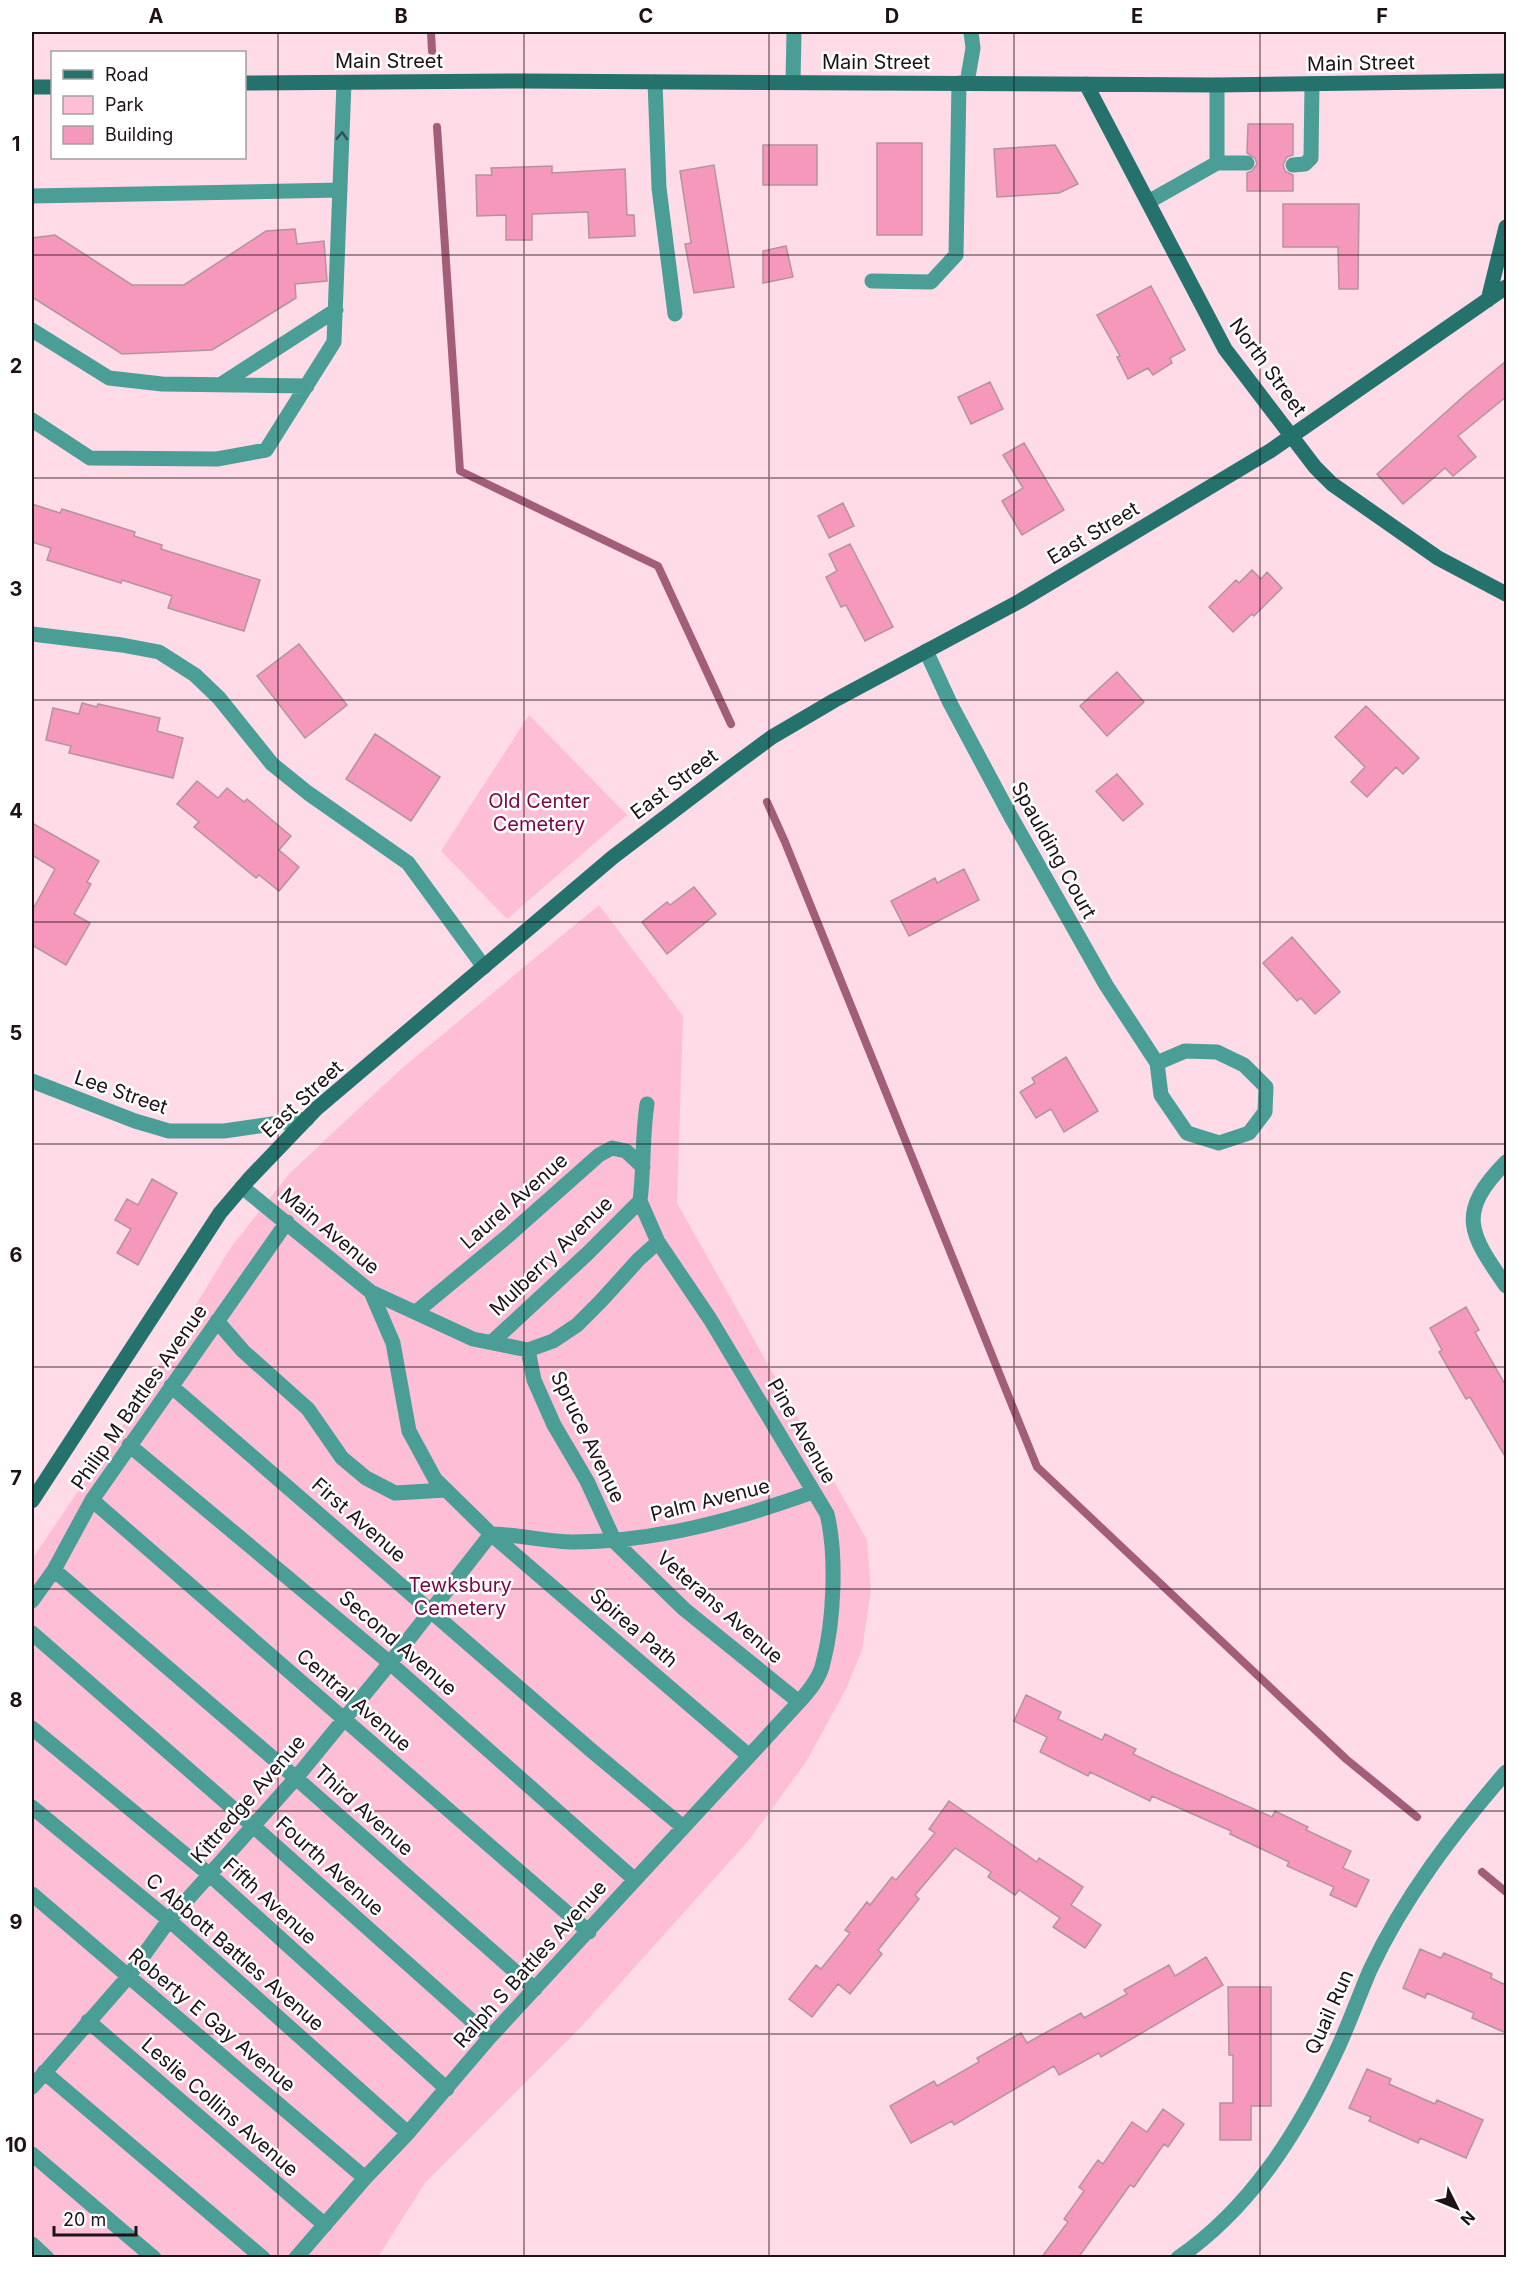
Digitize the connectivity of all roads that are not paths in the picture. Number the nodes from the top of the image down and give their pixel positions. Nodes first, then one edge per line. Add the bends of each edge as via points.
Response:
1 (794, 32) edge
2 (971, 32) edge
3 (1506, 81) edge
4 (344, 82) junction
5 (655, 82) junction
6 (793, 82) junction
7 (246, 83) edge
8 (963, 83) junction
9 (1086, 84) junction
10 (1312, 84) junction
11 (1217, 85) junction
12 (32, 87) edge
13 (51, 87) edge
14 (1217, 163) junction
15 (1247, 163) dead end
16 (1293, 165) dead end
17 (340, 190) junction
18 (32, 196) edge
19 (1148, 202) junction
20 (1506, 227) edge
21 (872, 281) dead end
22 (1506, 287) edge
23 (1488, 300) junction
24 (336, 310) junction
25 (675, 314) dead end
26 (32, 330) edge
27 (223, 384) junction
28 (307, 386) junction
29 (32, 420) edge
30 (1293, 437) junction
31 (1506, 594) edge
32 (32, 634) edge
33 (926, 651) junction
34 (484, 967) junction
35 (1156, 1063) junction
36 (32, 1081) edge
37 (647, 1104) dead end
38 (307, 1119) junction
39 (1506, 1162) edge
40 (643, 1167) junction
41 (242, 1187) junction
42 (640, 1201) junction
43 (287, 1222) junction
44 (658, 1242) junction
45 (1506, 1286) edge
46 (371, 1292) junction
47 (416, 1312) junction
48 (217, 1322) junction
49 (492, 1342) junction
50 (528, 1350) junction
51 (171, 1386) junction
52 (129, 1445) junction
53 (446, 1490) junction
54 (813, 1492) junction
55 (92, 1500) junction
56 (32, 1501) edge
57 (491, 1533) junction
58 (615, 1542) junction
59 (54, 1570) junction
60 (32, 1601) edge
61 (431, 1611) junction
62 (32, 1633) edge
63 (390, 1663) junction
64 (799, 1702) junction
65 (344, 1718) junction
66 (32, 1728) edge
67 (748, 1755) junction
68 (1506, 1772) edge
69 (296, 1778) junction
70 (32, 1807) edge
71 (252, 1825) junction
72 (683, 1827) junction
73 (210, 1875) junction
74 (634, 1880) junction
75 (32, 1894) edge
76 (169, 1920) junction
77 (589, 1932) junction
78 (128, 1977) junction
79 (535, 1989) junction
80 (88, 2021) junction
81 (490, 2037) junction
82 (44, 2072) junction
83 (32, 2087) edge
84 (447, 2089) junction
85 (408, 2133) junction
86 (32, 2154) edge
87 (365, 2178) junction
88 (326, 2225) junction
89 (32, 2244) edge
90 (47, 2258) edge
91 (154, 2258) edge
92 (263, 2258) edge
93 (296, 2258) edge
94 (1178, 2258) edge

1 - 6 street
2 - 8 street via 973,48
3 - 10 main road, Main Street
4 - 5 main road, Main Street
4 - 7 main road, Main Street
17 -> 4 street
5 - 6 main road, Main Street
5 - 25 street via 659,188
6 - 8 main road, Main Street
8 - 9 main road, Main Street
8 - 21 street via 956,255 931,282
9 - 11 main road, Main Street
9 - 19 main road, North Street
10 - 11 main road, Main Street
10 - 16 street via 1311,158 1305,164
11 - 14 street
12 - 13 main road
14 - 15 street
14 - 19 street
17 - 18 street
17 - 24 street
19 - 30 main road, North Street via 1225,349
20 - 23 main road
22 - 23 main road, East Street
23 - 30 main road, East Street
24 - 27 street
24 - 28 street via 334,342
26 - 27 street via 109,378 162,384
27 - 28 street
28 - 29 street via 266,450 217,459 90,458
30 - 31 main road, North Street via 1332,484 1437,558
30 - 33 main road, East Street via 1020,601
32 - 34 street via 159,652 195,675 219,698 272,764 408,863
33 - 34 main road, East Street via 826,705 738,761 613,857
33 - 35 street, Spaulding Court via 1011,817 1106,985
34 - 38 main road, East Street
35 - 35 street, Spaulding Court via 1161,1095 1186,1134 1219,1143 1249,1133 1265,1112 1266,1087 1244,1065 1217,1052 1185,1051
36 - 38 street, Lee Street via 169,1131 224,1131
37 - 40 street
38 - 41 main road, East Street
39 - 45 street via 1476,1199 1473,1220 1483,1254
40 - 42 street
40 - 47 street, Laurel Avenue via 626,1151 612,1148 599,1155
41 - 43 street, Main Avenue
41 - 56 main road, East Street via 149,1318
42 - 44 street, Pine Avenue
42 - 49 street, Mulberry Avenue
43 - 46 street, Main Avenue
43 - 48 street, Philip M Battles Avenue
44 - 50 street via 577,1325 553,1341
44 - 54 street, Pine Avenue via 750,1384
46 - 47 street
46 - 53 street, Main Avenue via 393,1342 409,1431 435,1479
47 - 49 street via 473,1338
48 - 51 street, Philip M Battles Avenue
48 - 53 street via 308,1409 342,1458 366,1478 395,1493
49 - 50 street
50 - 58 street, Spruce Avenue via 534,1380 554,1425 587,1481
51 - 52 street, Philip M Battles Avenue
51 - 61 street, First Avenue
52 - 55 street, Philip M Battles Avenue
52 - 63 street, Second Avenue
53 - 57 street, Main Avenue
54 - 58 street, Palm Avenue via 669,1534
54 - 64 street, Pine Avenue via 827,1514 832,1534 832,1611 823,1664
55 - 59 street, Philip M Battles Avenue
55 - 65 street, Central Avenue
57 - 58 street, Palm Avenue via 569,1542
57 - 61 street, Kittredge Avenue
57 - 67 street, Spirea Path
58 - 64 street, Veterans Avenue via 684,1609
59 - 60 street, Philip M Battles Avenue
59 - 69 street, Third Avenue
61 - 63 street, Kittredge Avenue
61 - 72 street, First Avenue
62 - 71 street, Fourth Avenue
63 - 65 street, Kittredge Avenue
63 - 74 street, Second Avenue
64 - 67 street, Ralph S Battles Avenue
65 - 69 street, Kittredge Avenue
65 - 77 street, Central Avenue
66 - 73 street, Fifth Avenue
67 - 72 street, Ralph S Battles Avenue
68 - 94 street, Quail Run via 1473,1810 1413,1893 1370,1971 1335,2054 1290,2140 1261,2181
69 - 71 street, Kittredge Avenue
69 - 79 street, Third Avenue
70 - 76 street, C Abbott Battles Avenue
71 - 73 street, Kittredge Avenue
71 - 81 street, Fourth Avenue
72 - 74 street, Ralph S Battles Avenue
73 - 76 street, Kittredge Avenue
73 - 84 street, Fifth Avenue
74 - 77 street, Ralph S Battles Avenue
75 - 78 street, Roberty E Gay Avenue
76 - 78 street, Kittredge Avenue
76 - 85 street, C Abbott Battles Avenue
77 - 79 street, Ralph S Battles Avenue
78 - 80 street, Kittredge Avenue
78 - 87 street, Roberty E Gay Avenue
79 - 81 street, Ralph S Battles Avenue
80 - 82 street, Kittredge Avenue
80 - 88 street, Leslie Collins Avenue
81 - 84 street, Ralph S Battles Avenue
82 - 83 street, Kittredge Avenue
82 - 92 street
84 - 85 street, Ralph S Battles Avenue
85 - 87 street, Ralph S Battles Avenue
86 - 91 street
87 - 88 street, Ralph S Battles Avenue
88 - 93 street, Ralph S Battles Avenue
89 - 90 street

